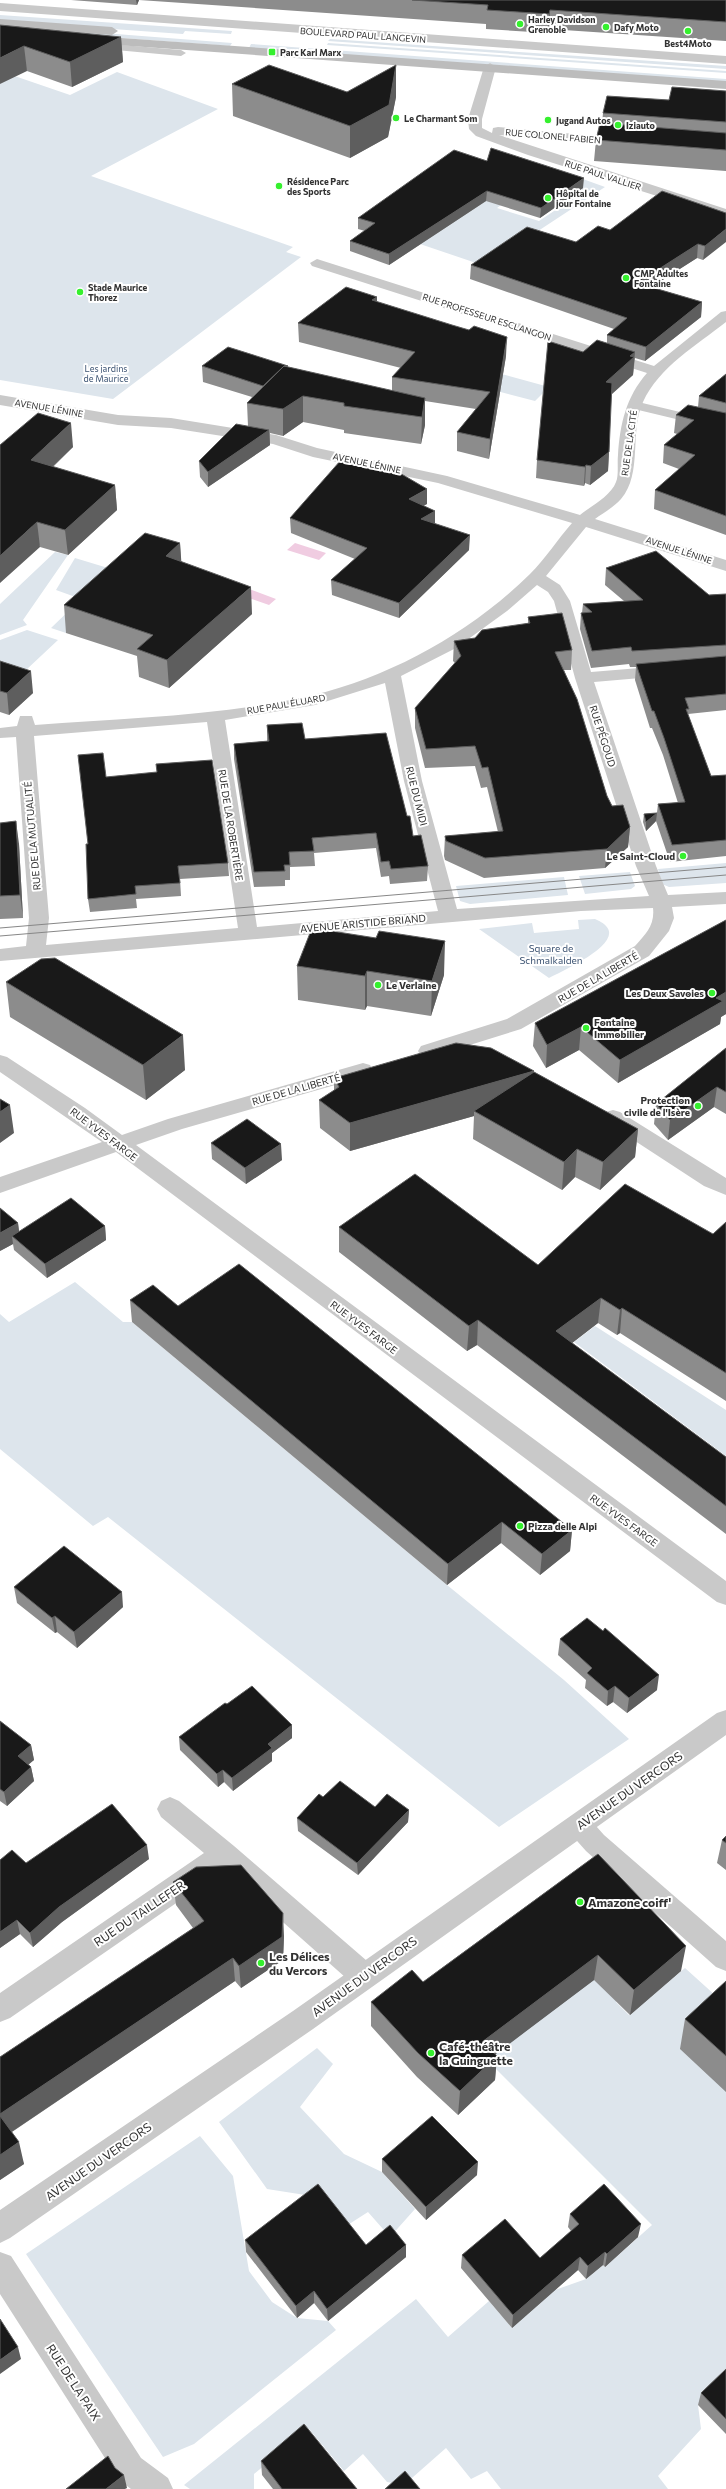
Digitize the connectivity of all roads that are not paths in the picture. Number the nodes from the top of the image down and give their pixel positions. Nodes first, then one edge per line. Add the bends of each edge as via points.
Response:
1 (0, 8) edge
2 (0, 23) edge
3 (0, 32) edge
4 (86, 45) edge
5 (181, 53) dead end
6 (726, 60) edge
7 (490, 67) junction
8 (726, 76) edge
9 (726, 85) edge
10 (479, 131) junction
11 (640, 143) edge
12 (726, 214) edge
13 (317, 263) dead end
14 (726, 315) edge
15 (656, 371) junction
16 (0, 400) edge
17 (634, 404) junction
18 (726, 427) edge
19 (583, 520) junction
20 (726, 566) edge
21 (536, 577) junction
22 (679, 670) edge
23 (392, 674) junction
24 (584, 678) junction
25 (215, 716) junction
26 (25, 726) junction
27 (0, 732) edge
28 (726, 898) edge
29 (662, 903) junction
30 (449, 916) junction
31 (248, 933) junction
32 (36, 952) junction
33 (0, 955) edge
34 (410, 1057) edge
35 (0, 1062) edge
36 (380, 1065) edge
37 (599, 1108) edge
38 (117, 1144) junction
39 (719, 1184) edge
40 (0, 1185) edge
41 (726, 1595) edge
42 (726, 1721) edge
43 (170, 1809) dead end
44 (579, 1825) junction
45 (225, 1854) junction
46 (726, 1958) edge
47 (364, 1976) junction
48 (0, 2009) edge
49 (0, 2228) edge
50 (0, 2267) edge
51 (157, 2489) edge

1 - 6 street, BOULEVARD PAUL LANGEVIN
2 - 8 main road
3 - 7 main road
4 - 5 lane
7 - 9 main road
7 - 10 street via 475,119
10 - 11 street, RUE COLONEL FABIEN
10 - 12 street, RUE PAUL VALLIER via 539,154
13 - 15 street, RUE PROFESSEUR ESCLANGON
14 - 15 street, RUE DE LA CITÉ
15 - 17 street, RUE DE LA CITÉ
16 - 19 street, AVENUE LÉNINE via 118,420 171,424 276,440 313,452 441,479
17 - 18 lane via 683,414
17 - 19 street, RUE DE LA CITÉ via 621,490
19 - 20 street, AVENUE LÉNINE
19 - 21 street, RUE PAUL ÉLUARD
21 - 23 street, RUE PAUL ÉLUARD via 501,607 450,644
21 - 24 street, RUE PÉGOUD via 554,589 562,601
22 - 24 street
23 - 25 street, RUE PAUL ÉLUARD via 363,686 315,700
23 - 30 street, RUE DU MIDI via 413,781
24 - 29 street, RUE PÉGOUD via 646,866
25 - 26 street, RUE PAUL ÉLUARD
25 - 31 street, RUE DE LA ROBERTIÈRE
26 - 27 street, RUE PAUL ÉLUARD
26 - 32 street, RUE DE LA MUTUALITÉ via 39,918
28 - 29 street, AVENUE ARISTIDE BRIAND
29 - 30 street, AVENUE ARISTIDE BRIAND via 581,905
29 - 34 street, RUE DE LA LIBERTÉ via 664,918 659,931 642,951 514,1024 487,1043
30 - 31 street, AVENUE ARISTIDE BRIAND
31 - 32 street, AVENUE ARISTIDE BRIAND
32 - 33 street, AVENUE ARISTIDE BRIAND
35 - 38 street, RUE YVES FARGE via 78,1114
36 - 38 street, RUE DE LA LIBERTÉ via 175,1124
37 - 39 street
38 - 40 street, RUE DE LA LIBERTÉ
38 - 41 street, RUE YVES FARGE
42 - 44 street, AVENUE DU VERCORS
43 - 45 street
44 - 46 street via 595,1843
44 - 47 street, AVENUE DU VERCORS
45 - 47 street
45 - 48 street, RUE DU TAILLEFER
47 - 49 street, AVENUE DU VERCORS
50 - 51 street, RUE DE LA PAIX via 130,2469

